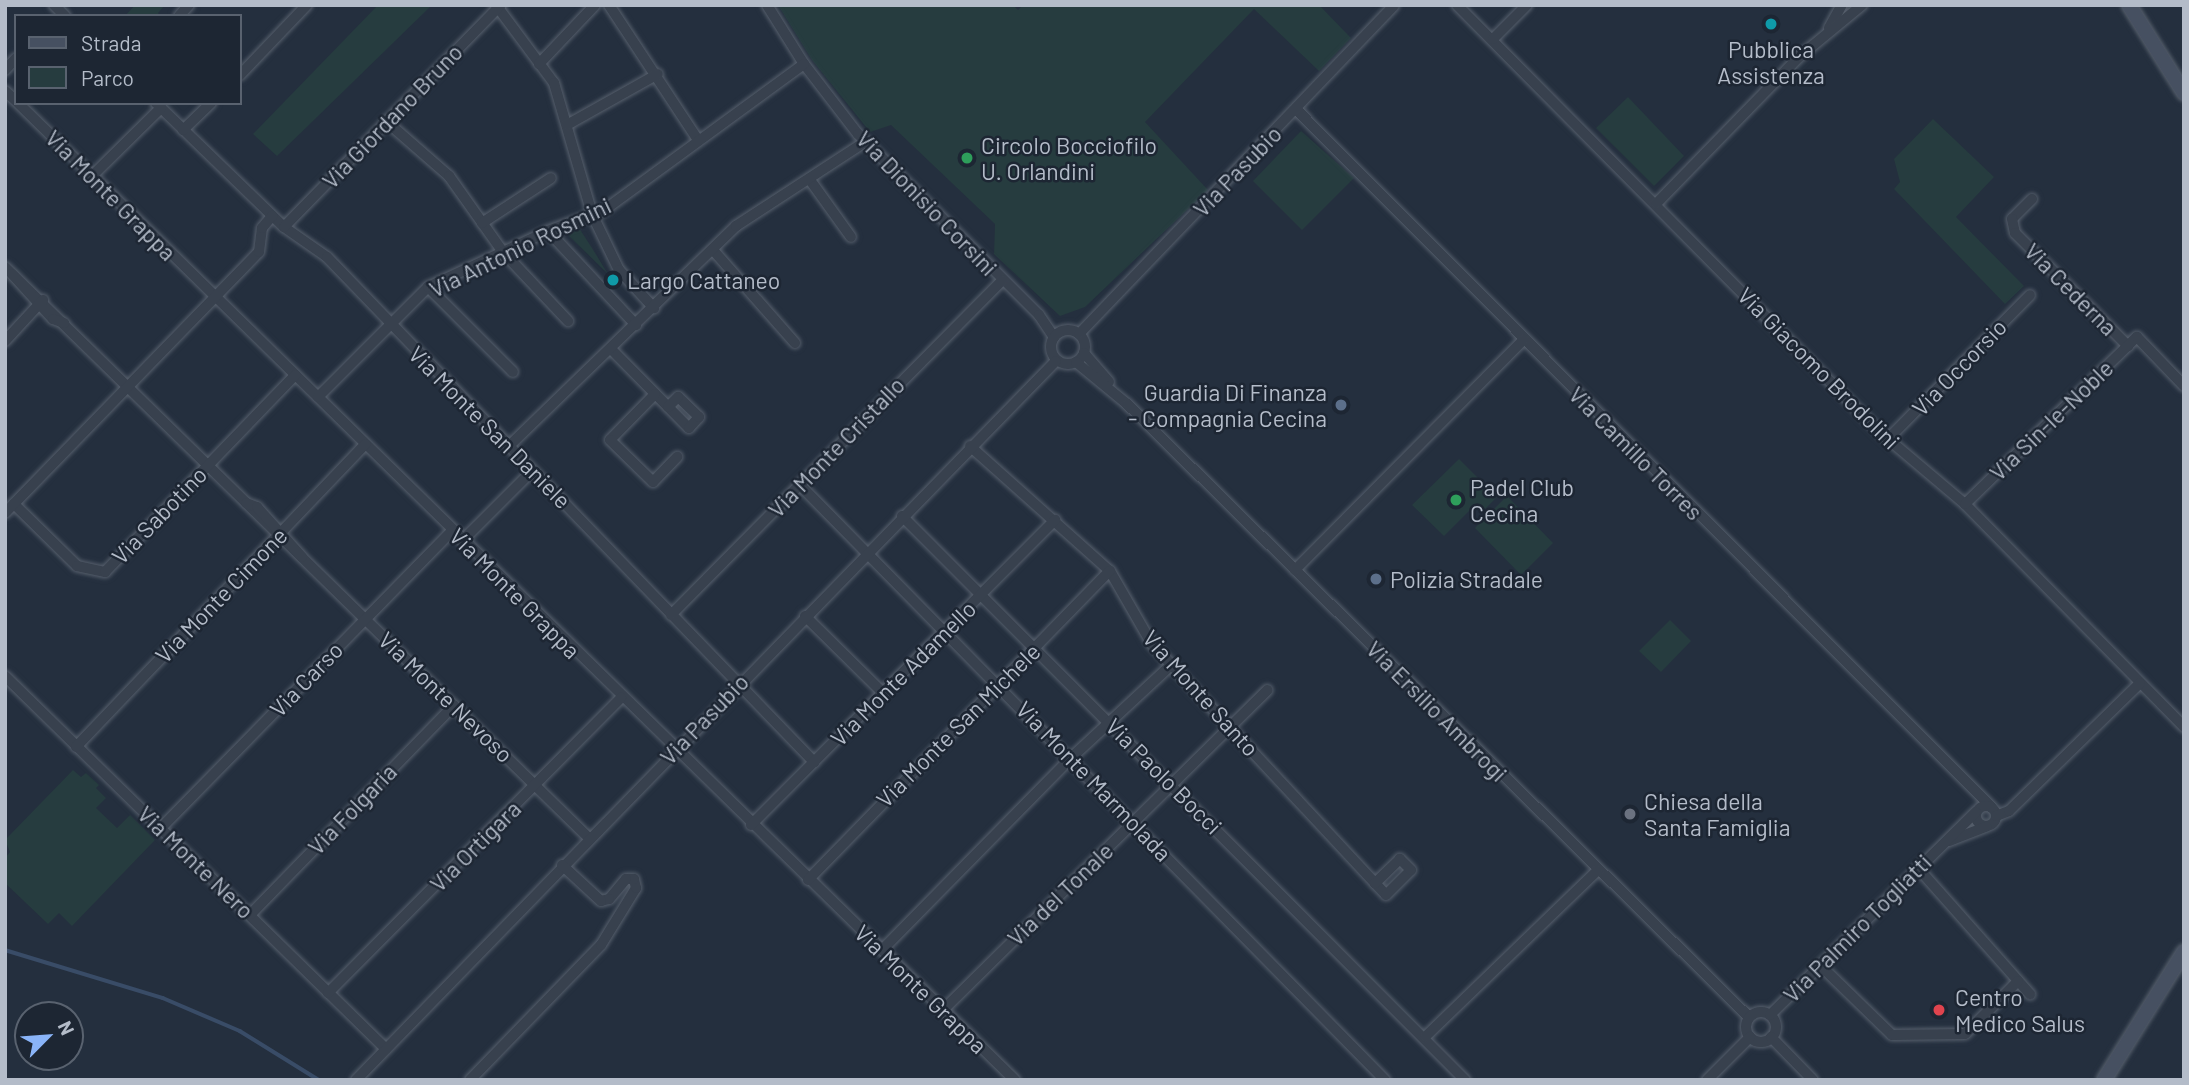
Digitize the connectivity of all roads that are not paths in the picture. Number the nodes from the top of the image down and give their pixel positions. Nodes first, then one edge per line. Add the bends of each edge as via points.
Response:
1 (307, 5) edge
2 (595, 5) edge
3 (609, 5) edge
4 (767, 5) edge
5 (1394, 5) edge
6 (1457, 5) edge
7 (1527, 5) edge
8 (1842, 5) edge
9 (1861, 5) edge
10 (2129, 5) edge
11 (498, 6) edge
12 (1829, 28) junction
13 (1493, 39) junction
14 (539, 64) junction
15 (804, 64) junction
16 (242, 73) edge
17 (658, 74) junction
18 (2184, 93) edge
19 (20, 105) edge
20 (209, 105) edge
21 (159, 106) edge
22 (1296, 109) junction
23 (386, 121) junction
24 (567, 125) junction
25 (183, 130) junction
26 (698, 139) junction
27 (865, 142) junction
28 (92, 176) junction
29 (551, 178) dead end
30 (810, 180) junction
31 (2032, 199) dead end
32 (1656, 204) junction
33 (592, 214) junction
34 (272, 216) junction
35 (482, 223) junction
36 (284, 227) junction
37 (548, 231) junction
38 (851, 236) dead end
39 (713, 250) junction
40 (503, 252) junction
41 (8, 270) edge
42 (1002, 280) junction
43 (428, 288) junction
44 (2029, 295) dead end
45 (216, 299) junction
46 (41, 302) junction
47 (654, 308) junction
48 (568, 321) dead end
49 (390, 325) junction
50 (636, 325) junction
51 (1079, 334) junction
52 (1054, 337) junction
53 (1524, 339) junction
54 (5, 341) edge
55 (796, 343) dead end
56 (2128, 346) junction
57 (611, 349) junction
58 (1084, 353) junction
59 (1056, 360) junction
60 (1076, 362) junction
61 (513, 372) dead end
62 (295, 375) junction
63 (2184, 386) edge
64 (130, 388) junction
65 (655, 394) junction
66 (318, 397) junction
67 (1127, 404) junction
68 (668, 407) dead end
69 (1888, 439) junction
70 (366, 444) junction
71 (509, 446) junction
72 (970, 446) junction
73 (677, 457) dead end
74 (207, 465) junction
75 (533, 470) junction
76 (801, 486) junction
77 (14, 504) junction
78 (1965, 504) junction
79 (5, 513) edge
80 (902, 516) junction
81 (1055, 520) junction
82 (452, 531) junction
83 (279, 534) junction
84 (462, 541) junction
85 (867, 551) junction
86 (1295, 570) junction
87 (1110, 571) junction
88 (982, 593) junction
89 (671, 615) junction
90 (804, 615) junction
91 (366, 618) junction
92 (947, 630) junction
93 (1036, 647) junction
94 (1171, 665) junction
95 (5, 676) edge
96 (2140, 683) junction
97 (1000, 684) junction
98 (737, 686) junction
99 (1268, 690) dead end
100 (883, 693) junction
101 (621, 698) junction
102 (454, 705) junction
103 (1111, 722) junction
104 (1230, 727) junction
105 (2184, 727) edge
106 (76, 747) junction
107 (674, 750) junction
108 (1070, 758) junction
109 (814, 762) junction
110 (536, 785) junction
111 (1174, 786) junction
112 (1978, 796) junction
113 (1978, 810) junction
114 (1994, 812) junction
115 (1134, 823) junction
116 (751, 825) junction
117 (1986, 827) junction
118 (161, 828) junction
119 (589, 838) junction
120 (1945, 842) junction
121 (562, 865) junction
122 (1918, 868) junction
123 (1598, 870) junction
124 (808, 880) junction
125 (1375, 883) dead end
126 (251, 914) junction
127 (882, 950) junction
128 (2184, 952) edge
129 (1821, 966) junction
130 (2018, 981) junction
131 (328, 993) junction
132 (2030, 994) dead end
133 (942, 1011) junction
134 (1770, 1015) junction
135 (1749, 1017) junction
136 (1425, 1037) junction
137 (1750, 1037) junction
138 (1771, 1037) junction
139 (386, 1049) junction
140 (356, 1080) edge
141 (470, 1080) edge
142 (1015, 1080) edge
143 (1385, 1080) edge
144 (1465, 1080) edge
145 (1707, 1080) edge
146 (1814, 1080) edge
147 (2104, 1080) edge

1 - 16 street
2 - 14 street
3 - 17 street
4 - 15 street, Via Dionisio Corsini
5 - 22 street, Via Pasubio
6 - 13 street, Via Giacomo Brodolini
7 - 13 street
8 - 12 street
9 - 12 street via 1846,21
10 - 18 main road
11 - 14 street
11 - 23 street, Via Giordano Bruno
12 - 32 street
13 - 32 street, Via Giacomo Brodolini
14 - 24 street via 554,83
15 - 26 street, Via Antonio Rosmini
15 - 27 street, Via Dionisio Corsini
17 - 24 street
17 - 26 street
19 - 28 street, Via Monte Grappa
20 - 25 street
21 - 25 street, Via Monte San Daniele
21 - 28 street
22 - 51 street, Via Pasubio
22 - 53 street, Via Camillo Torres
23 - 35 street via 449,176
23 - 36 street, Via Giordano Bruno
24 - 33 street
25 - 34 street, Via Monte San Daniele
26 - 33 street, Via Antonio Rosmini via 640,187
27 - 30 street
27 - 42 street, Via Dionisio Corsini
28 - 45 street, Via Monte Grappa
29 - 35 street
30 - 38 street
30 - 39 street via 736,226
31 - 56 street, Via Cederna via 2012,219 2015,233
32 - 69 street, Via Giacomo Brodolini
33 - 37 street, Via Antonio Rosmini
33 - 47 street via 619,270
34 - 36 street, Via Monte San Daniele
34 - 45 street via 262,228 259,252
35 - 40 street
36 - 49 street, Via Monte San Daniele via 327,257
37 - 40 street, Via Antonio Rosmini
37 - 50 street
39 - 47 street
39 - 55 street
40 - 43 street, Via Antonio Rosmini
40 - 48 street
41 - 46 street, Via Monte Nevoso
42 - 52 street, Via Dionisio Corsini
42 - 76 street, Via Monte Cristallo
43 - 49 street, Via Antonio Rosmini
43 - 61 street
44 - 69 street, Via Occorsio
45 - 62 street, Via Monte Grappa
45 - 64 street
46 - 54 street
46 - 64 street, Via Monte Nevoso
47 - 50 street
49 - 66 street, Via Antonio Rosmini
49 - 71 street, Via Monte San Daniele
50 - 57 street
51 - 52 street via 1061,331
51 - 58 street
52 - 59 street via 1051,345
53 - 86 street
53 - 112 street, Via Camillo Torres
56 - 63 street, Via Sin-le-Noble via 2137,337
56 - 78 street, Via Sin-le-Noble
57 - 65 street
57 - 71 street
58 - 60 street
58 - 67 street, Via Ersilio Ambrogi
59 - 60 street
59 - 72 street, Via Pasubio
60 - 67 street, Via Ersilio Ambrogi
62 - 66 street, Via Monte Grappa
62 - 74 street, Via Sabotino
64 - 74 street, Via Monte Nevoso
64 - 77 street
65 - 68 street
65 - 73 street via 610,440 653,482
66 - 70 street, Via Monte Grappa
67 - 86 street, Via Ersilio Ambrogi
69 - 78 street, Via Giacomo Brodolini
70 - 82 street, Via Monte Grappa
70 - 83 street, Via Monte Cimone
71 - 75 street, Via Monte San Daniele
72 - 80 street, Via Pasubio
72 - 81 street, Via Monte Santo
74 - 77 street, Via Sabotino via 105,572 77,566
74 - 83 street, Via Monte Nevoso
75 - 84 street
75 - 89 street, Via Monte San Daniele
76 - 85 street, Via Monte Marmolada
76 - 89 street, Via Monte Cristallo
77 - 79 street
78 - 96 street, Via Giacomo Brodolini
80 - 85 street, Via Pasubio
80 - 88 street, Via Paolo Bocci
81 - 87 street, Via Monte Santo
81 - 88 street, Via Monte Adamello
82 - 84 street, Via Monte Grappa
82 - 91 street, Via Carso
83 - 91 street, Via Monte Nevoso
83 - 106 street, Via Monte Cimone
84 - 101 street, Via Monte Grappa
85 - 90 street, Via Pasubio
85 - 92 street, Via Monte Marmolada
86 - 123 street, Via Ersilio Ambrogi
87 - 93 street, Via Monte San Michele
87 - 94 street, Via Monte Santo via 1138,623
88 - 92 street, Via Monte Adamello
88 - 93 street, Via Paolo Bocci
89 - 98 street, Via Monte San Daniele
90 - 98 street, Via Pasubio
90 - 100 street
91 - 102 street, Via Monte Nevoso
91 - 118 street, Via Carso
92 - 97 street, Via Monte Marmolada
92 - 100 street, Via Monte Adamello
93 - 97 street, Via Monte San Michele
93 - 103 street, Via Paolo Bocci
94 - 103 street
94 - 104 street, Via Monte Santo
95 - 106 street, Via Monte Nero
96 - 105 street, Via Giacomo Brodolini
96 - 114 street via 2009,811
97 - 108 street, Via Monte Marmolada
97 - 124 street, Via Monte San Michele
98 - 107 street, Via Pasubio
98 - 109 street, Via Monte San Daniele
99 - 104 street, Via del Tonale
100 - 109 street, Via Monte Adamello
101 - 107 street, Via Monte Grappa
101 - 110 street, Via Ortigara
102 - 110 street, Via Monte Nevoso
102 - 126 street, Via Folgaria
103 - 108 street
103 - 111 street, Via Paolo Bocci
104 - 111 street, Via del Tonale
104 - 125 street, Via Monte Santo
106 - 118 street, Via Monte Nero
107 - 116 street, Via Monte Grappa
107 - 119 street, Via Pasubio
108 - 115 street, Via Monte Marmolada
108 - 127 street
109 - 116 street, Via Monte Adamello
110 - 119 street, Via Monte Nevoso
110 - 131 street, Via Ortigara
111 - 115 street, Via del Tonale
111 - 136 street, Via Paolo Bocci
112 - 113 street
112 - 114 street, Via Camillo Torres
113 - 114 street
113 - 117 street via 1977,822
113 - 120 street, Via Palmiro Togliatti
114 - 117 street
115 - 133 street, Via del Tonale
115 - 143 street, Via Monte Marmolada
116 - 124 street, Via Monte Grappa
117 - 120 street, Via Palmiro Togliatti
118 - 126 street, Via Monte Nero
119 - 121 street, Via Pasubio
120 - 122 street, Via Palmiro Togliatti
121 - 139 street, Via Pasubio
121 - 141 street via 601,901 609,899 626,879 634,879 636,888 601,945
122 - 129 street, Via Palmiro Togliatti
122 - 130 street
123 - 135 street, Via Ersilio Ambrogi
123 - 136 street
124 - 127 street, Via Monte Grappa
126 - 131 street, Via Monte Nero
127 - 133 street, Via Monte Grappa
128 - 147 main road
129 - 130 street via 1892,1035 1965,1034
129 - 134 street, Via Palmiro Togliatti
130 - 132 street
131 - 139 street, Via Monte Nero
133 - 142 street, Via Monte Grappa
134 - 135 street via 1761,1012
134 - 138 street via 1775,1028
135 - 137 street via 1746,1029
136 - 144 street, Via Paolo Bocci
137 - 138 street via 1758,1041
137 - 145 street
138 - 146 street
139 - 140 street, Via Pasubio

